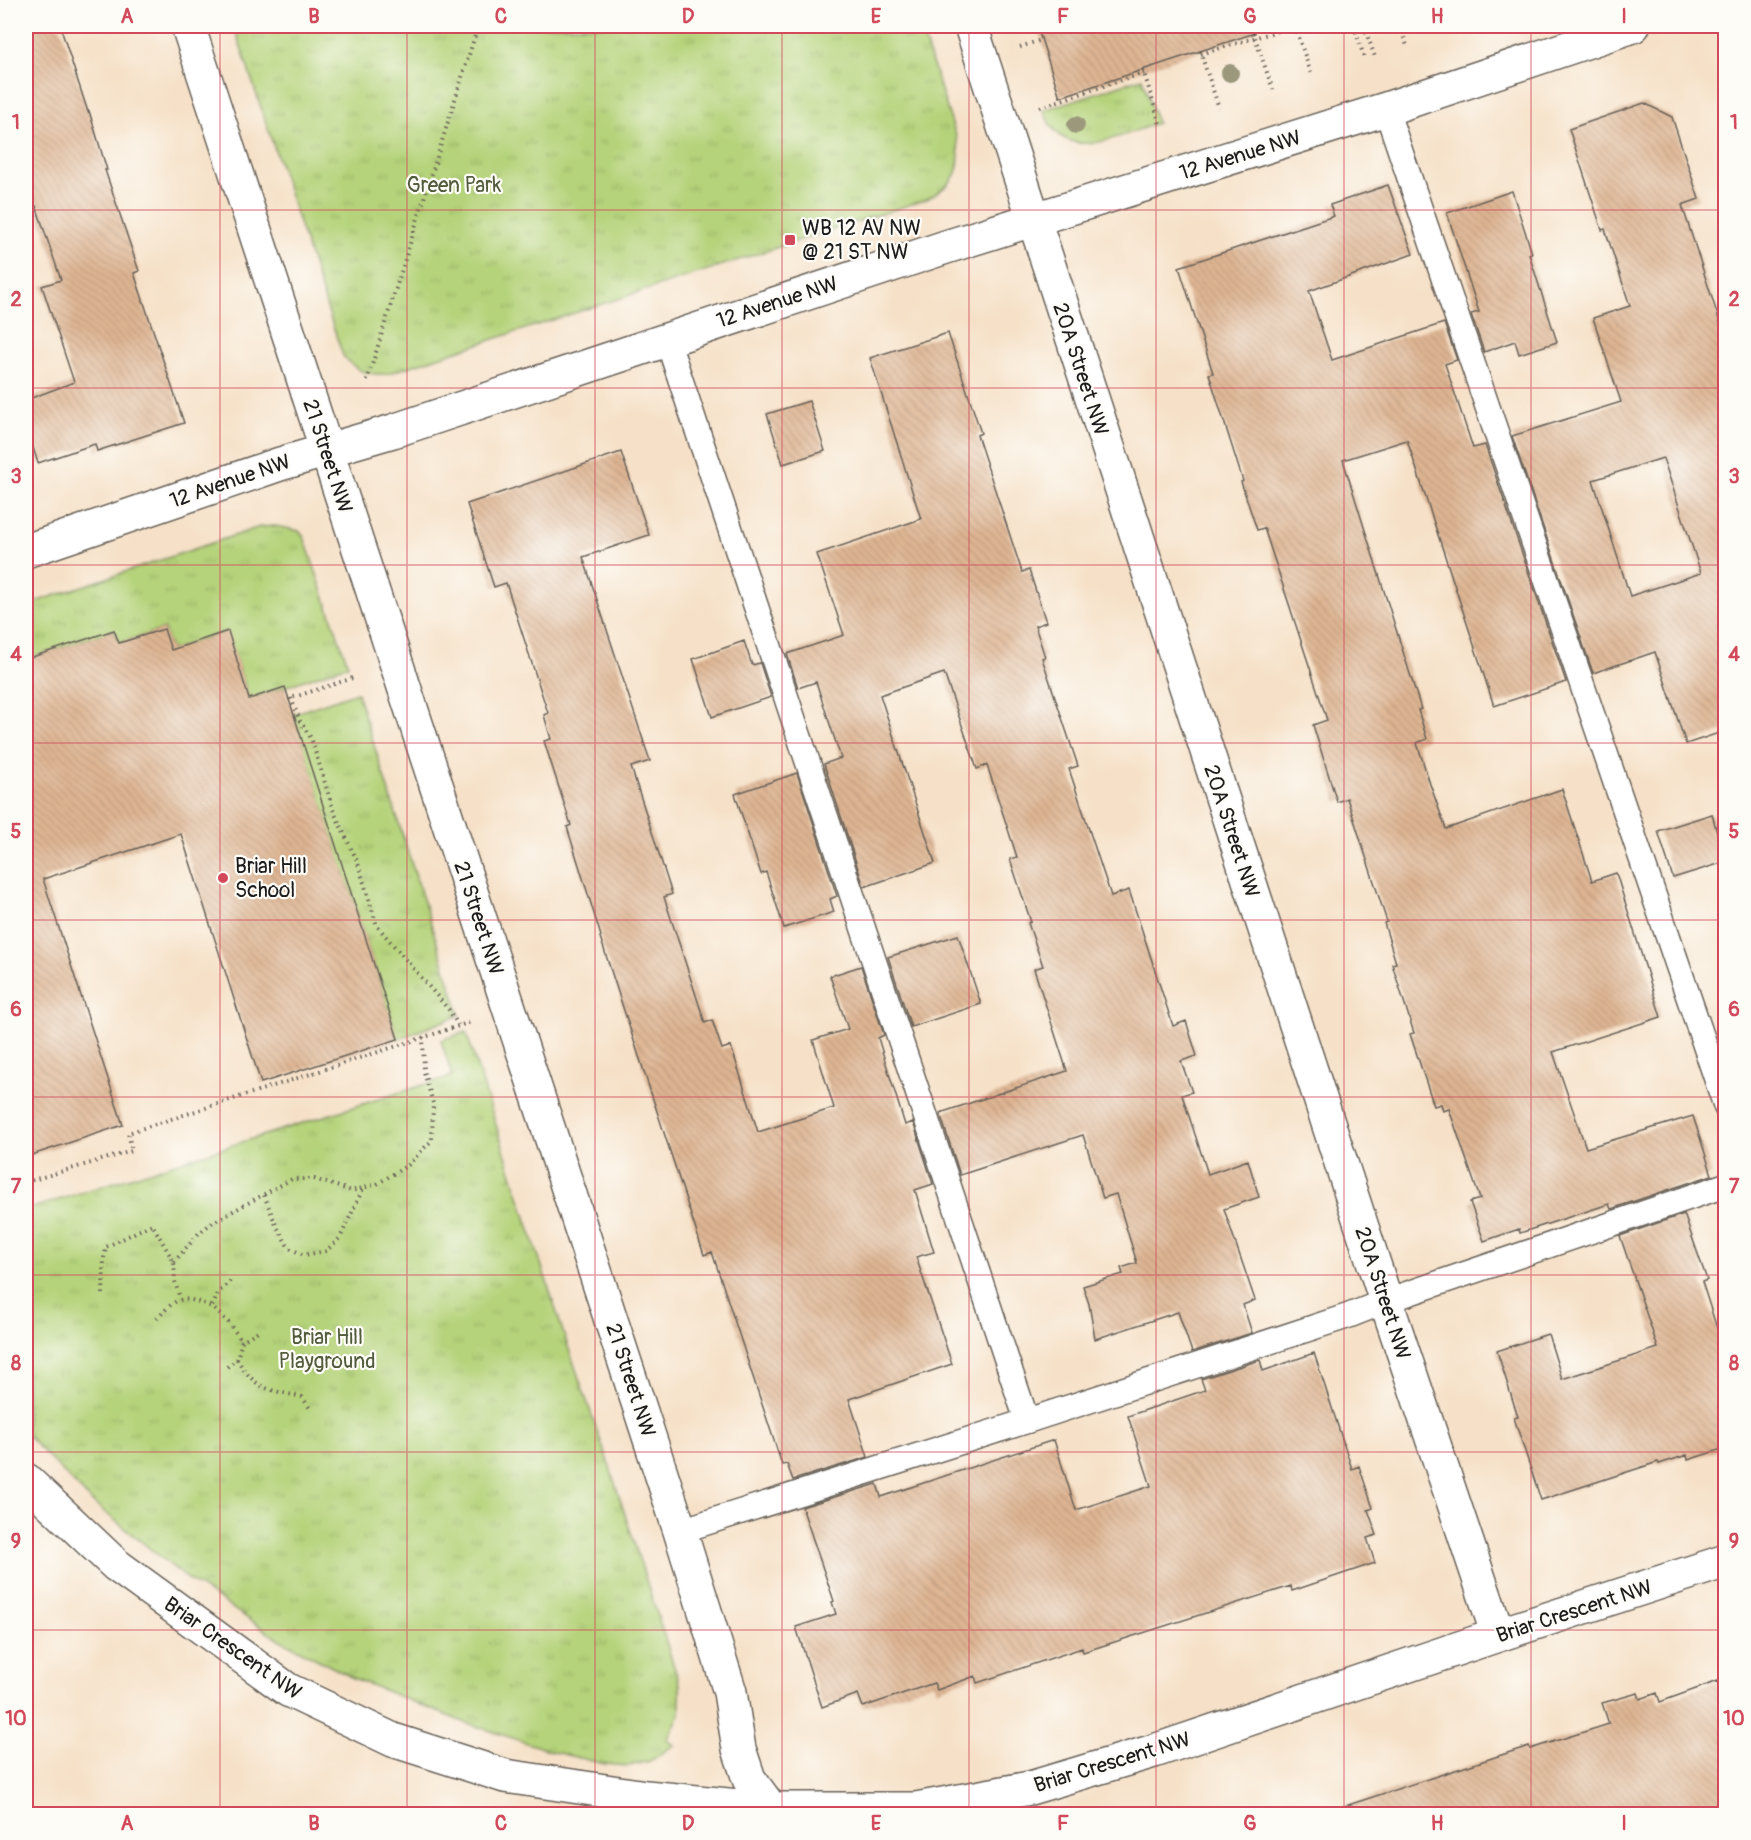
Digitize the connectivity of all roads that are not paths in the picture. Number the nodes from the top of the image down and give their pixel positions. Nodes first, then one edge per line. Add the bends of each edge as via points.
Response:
1 (188, 26) edge
2 (971, 26) edge
3 (1634, 26) edge
4 (1386, 110) junction
5 (1033, 219) junction
6 (667, 339) junction
7 (327, 450) junction
8 (26, 551) edge
9 (1725, 1107) edge
10 (1725, 1185) edge
11 (1386, 1301) junction
12 (1027, 1421) junction
13 (26, 1480) edge
14 (680, 1531) junction
15 (1725, 1562) edge
16 (1498, 1635) junction
17 (771, 1809) junction

1 - 7 street, 21 Street NW
2 - 5 street, 20A Street NW
3 - 4 street, 12 Avenue NW
4 - 5 street, 12 Avenue NW
4 - 9 lane
5 - 6 street, 12 Avenue NW
5 - 11 street, 20A Street NW
6 - 7 street, 12 Avenue NW
6 - 12 lane
7 - 8 street, 12 Avenue NW
7 - 14 street, 21 Street NW
10 - 11 lane
11 - 12 lane
11 - 16 street, 20A Street NW
12 - 14 lane
13 - 17 street, Briar Crescent NW via 116,1565 288,1690 393,1740 506,1776 646,1797
14 - 17 street, 21 Street NW via 730,1692 739,1749 749,1779
15 - 16 street, Briar Crescent NW
16 - 17 street, Briar Crescent NW via 1154,1751 1030,1788 916,1809

